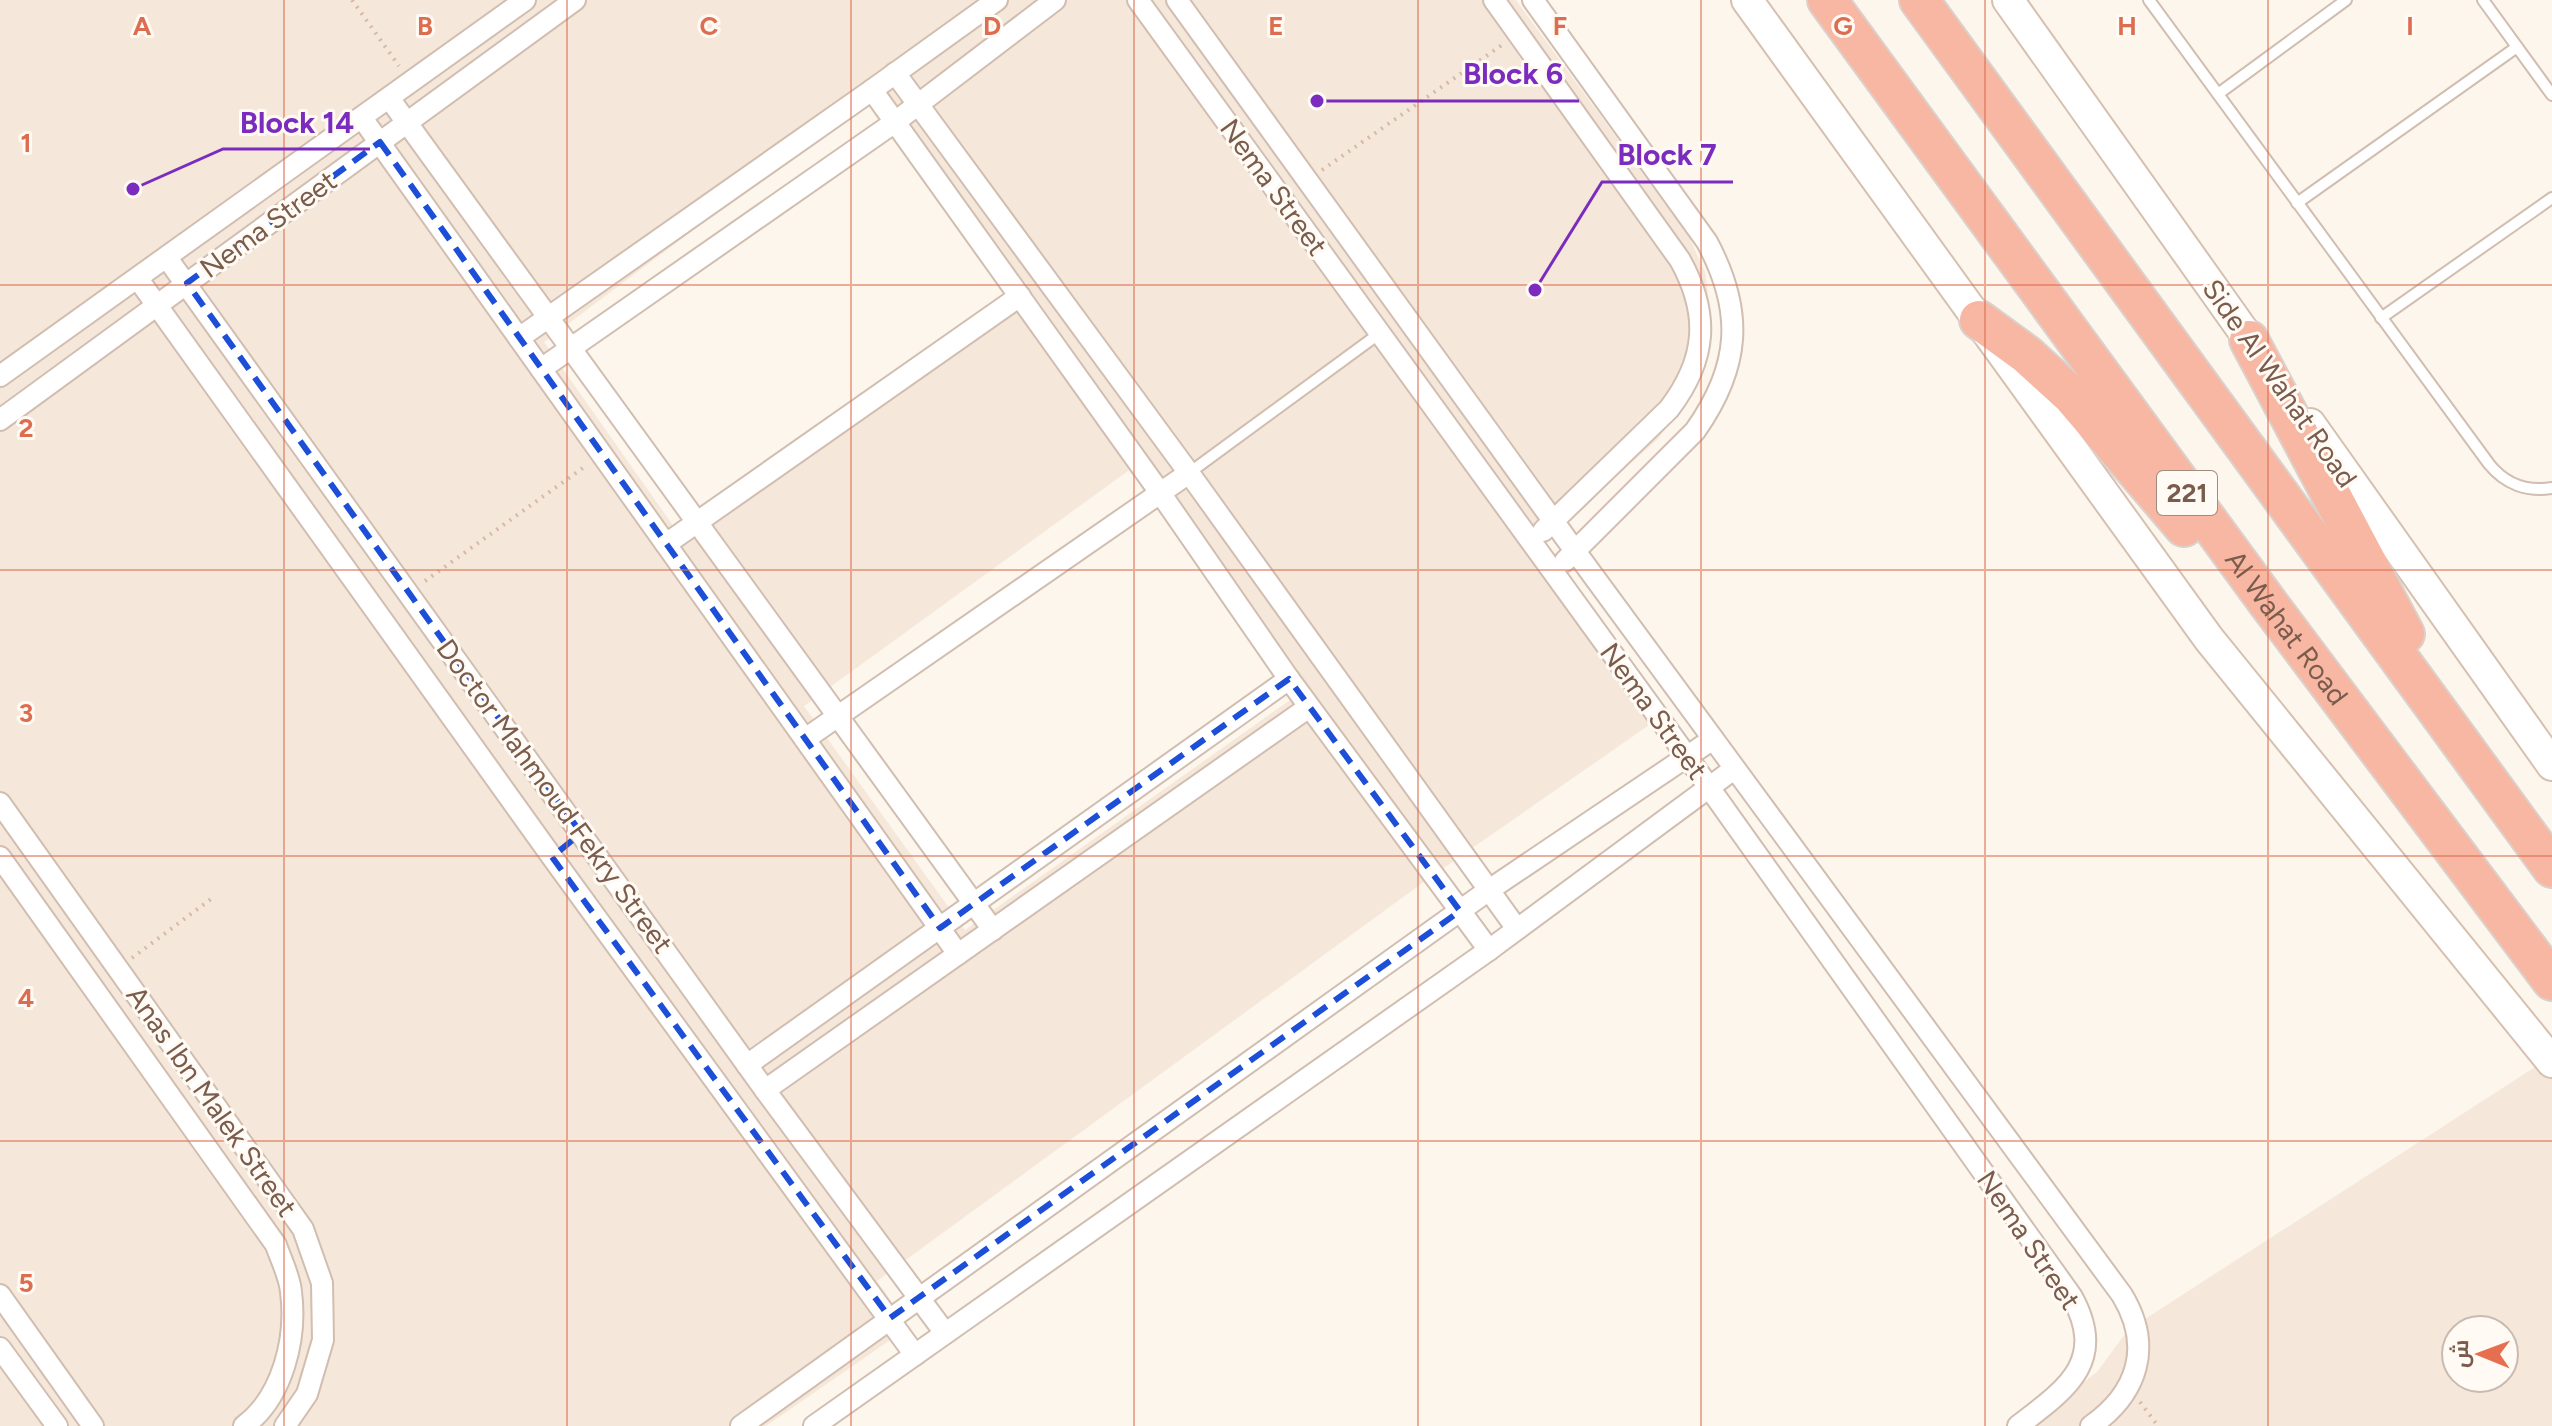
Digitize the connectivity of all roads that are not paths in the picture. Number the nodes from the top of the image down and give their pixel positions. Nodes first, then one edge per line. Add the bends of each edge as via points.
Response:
1 (525, 0) edge
2 (575, 0) edge
3 (997, 0) edge
4 (1055, 0) edge
5 (1138, 0) edge
6 (1177, 0) edge
7 (1494, 0) edge
8 (1533, 0) edge
9 (1747, 0) edge
10 (1827, 0) edge
11 (1919, 0) edge
12 (2008, 0) edge
13 (2149, 0) edge
14 (2346, 0) edge
15 (2483, 0) edge
16 (2517, 47) junction
17 (895, 73) junction
18 (872, 90) junction
19 (2218, 94) junction
20 (2552, 95) edge
21 (389, 98) junction
22 (918, 103) junction
23 (362, 118) junction
24 (895, 122) junction
25 (406, 123) junction
26 (380, 142) junction
27 (2552, 198) edge
28 (2297, 203) junction
29 (167, 258) junction
30 (138, 279) junction
31 (187, 283) junction
32 (1020, 296) junction
33 (156, 305) junction
34 (547, 317) junction
35 (2381, 318) junction
36 (1979, 320) junction
37 (1380, 333) junction
38 (519, 338) junction
39 (2249, 340) junction
40 (569, 348) junction
41 (541, 369) junction
42 (0, 376) edge
43 (0, 420) edge
44 (1189, 473) junction
45 (2552, 488) edge
46 (1161, 494) junction
47 (1553, 521) junction
48 (696, 523) junction
49 (1531, 542) junction
50 (666, 544) junction
51 (1575, 551) junction
52 (1553, 572) junction
53 (2268, 603) junction
54 (1289, 679) junction
55 (1309, 707) junction
56 (836, 715) junction
57 (805, 739) junction
58 (1713, 739) junction
59 (1686, 755) junction
60 (2470, 757) junction
61 (2552, 765) edge
62 (1734, 769) junction
63 (1708, 786) junction
64 (0, 803) edge
65 (581, 833) junction
66 (0, 857) edge
67 (552, 857) junction
68 (2552, 868) edge
69 (1489, 890) junction
70 (974, 904) junction
71 (1460, 911) junction
72 (940, 928) junction
73 (1517, 929) junction
74 (993, 930) junction
75 (1489, 950) junction
76 (958, 954) junction
77 (118, 969) junction
78 (2552, 981) edge
79 (93, 987) junction
80 (2552, 1062) edge
81 (747, 1065) junction
82 (765, 1090) junction
83 (0, 1295) edge
84 (919, 1297) junction
85 (890, 1318) junction
86 (945, 1333) junction
87 (0, 1348) edge
88 (915, 1355) junction
89 (57, 1426) edge
90 (93, 1426) edge
91 (244, 1426) edge
92 (285, 1426) edge
93 (741, 1426) edge
94 (814, 1426) edge
95 (2018, 1426) edge
96 (2091, 1426) edge

1 - 21 street, Nema Street
2 - 25 street, Nema Street
3 - 17 street
4 - 22 street
5 - 37 street, Nema Street
6 - 47 street, Nema Street
7 - 47 street via 1680,260 1691,280 1701,325 1693,370 1669,409
8 - 51 street via 1707,242 1729,295 1733,324 1724,381 1712,407 1695,431
9 - 36 street
10 - 53 highway, Al Wahat Road / 221
11 - 60 highway, 221
12 - 39 street, Side Al Wahat Road
13 - 19 lane
14 - 19 lane
15 - 16 lane
16 - 20 lane
16 - 28 lane
17 - 18 street
17 - 22 street
18 - 24 street
18 - 34 street
19 - 28 lane
21 - 23 street, Nema Street
21 - 25 street
22 - 24 street
22 - 44 street
23 - 26 street
23 - 29 street, Nema Street
24 - 32 street
24 - 40 street
25 - 26 street, Nema Street
25 - 34 street
26 - 31 street, Nema Street
26 - 38 street
27 - 35 lane
28 - 35 lane
29 - 30 street, Nema Street
29 - 31 street, Doctor Mahmoud Fekry Street
30 - 33 street, Doctor Mahmoud Fekry Street
30 - 42 street, Nema Street
31 - 33 street, Nema Street
31 - 65 street, Doctor Mahmoud Fekry Street
32 - 46 street
32 - 48 street
33 - 43 street, Nema Street
33 - 67 street, Doctor Mahmoud Fekry Street
34 - 38 street
34 - 40 street
35 - 45 lane via 2496,473 2526,488
36 - 53 highway via 2050,374 2200,543
36 - 80 street via 2209,639
37 - 44 lane
37 - 49 street, Nema Street
38 - 41 street
39 - 60 highway
39 - 61 street, Side Al Wahat Road
40 - 41 street
40 - 48 street
41 - 50 street
44 - 46 street
44 - 69 street
46 - 54 street
46 - 56 street
47 - 49 street
47 - 51 street, Nema Street
48 - 50 street
48 - 56 street
49 - 52 street, Nema Street
50 - 57 street
51 - 52 street
51 - 58 street, Nema Street
52 - 59 street, Nema Street
53 - 78 highway, Al Wahat Road / 221
54 - 55 street
54 - 70 street
55 - 71 street
55 - 74 street
56 - 57 street
56 - 70 street
57 - 72 street
58 - 59 street
58 - 62 street, Nema Street
59 - 63 street, Nema Street
59 - 69 street
60 - 68 highway, 221
62 - 63 street
62 - 96 street, Nema Street via 2122,1295 2139,1340 2135,1372 2120,1400
63 - 73 street
63 - 95 street, Nema Street via 2079,1309 2085,1335 2076,1374 2060,1394
64 - 77 street, Anas Ibn Malek Street
65 - 67 street
65 - 81 street, Doctor Mahmoud Fekry Street
66 - 79 street, Anas Ibn Malek Street
67 - 85 street, Doctor Mahmoud Fekry Street
69 - 71 street
69 - 73 street
70 - 72 street
70 - 74 street
71 - 75 street
71 - 84 street
72 - 76 street
72 - 81 street
73 - 75 street
74 - 76 street
75 - 86 street
76 - 82 street
77 - 79 street
77 - 92 street, Anas Ibn Malek Street via 303,1229 322,1283 323,1340 307,1394
79 - 91 street, Anas Ibn Malek Street via 276,1245 291,1289 293,1337 279,1381
81 - 82 street, Doctor Mahmoud Fekry Street
82 - 84 street, Doctor Mahmoud Fekry Street
83 - 90 street
84 - 85 street
84 - 86 street, Doctor Mahmoud Fekry Street
85 - 88 street, Doctor Mahmoud Fekry Street
85 - 93 street
86 - 88 street
87 - 89 street
88 - 94 street

